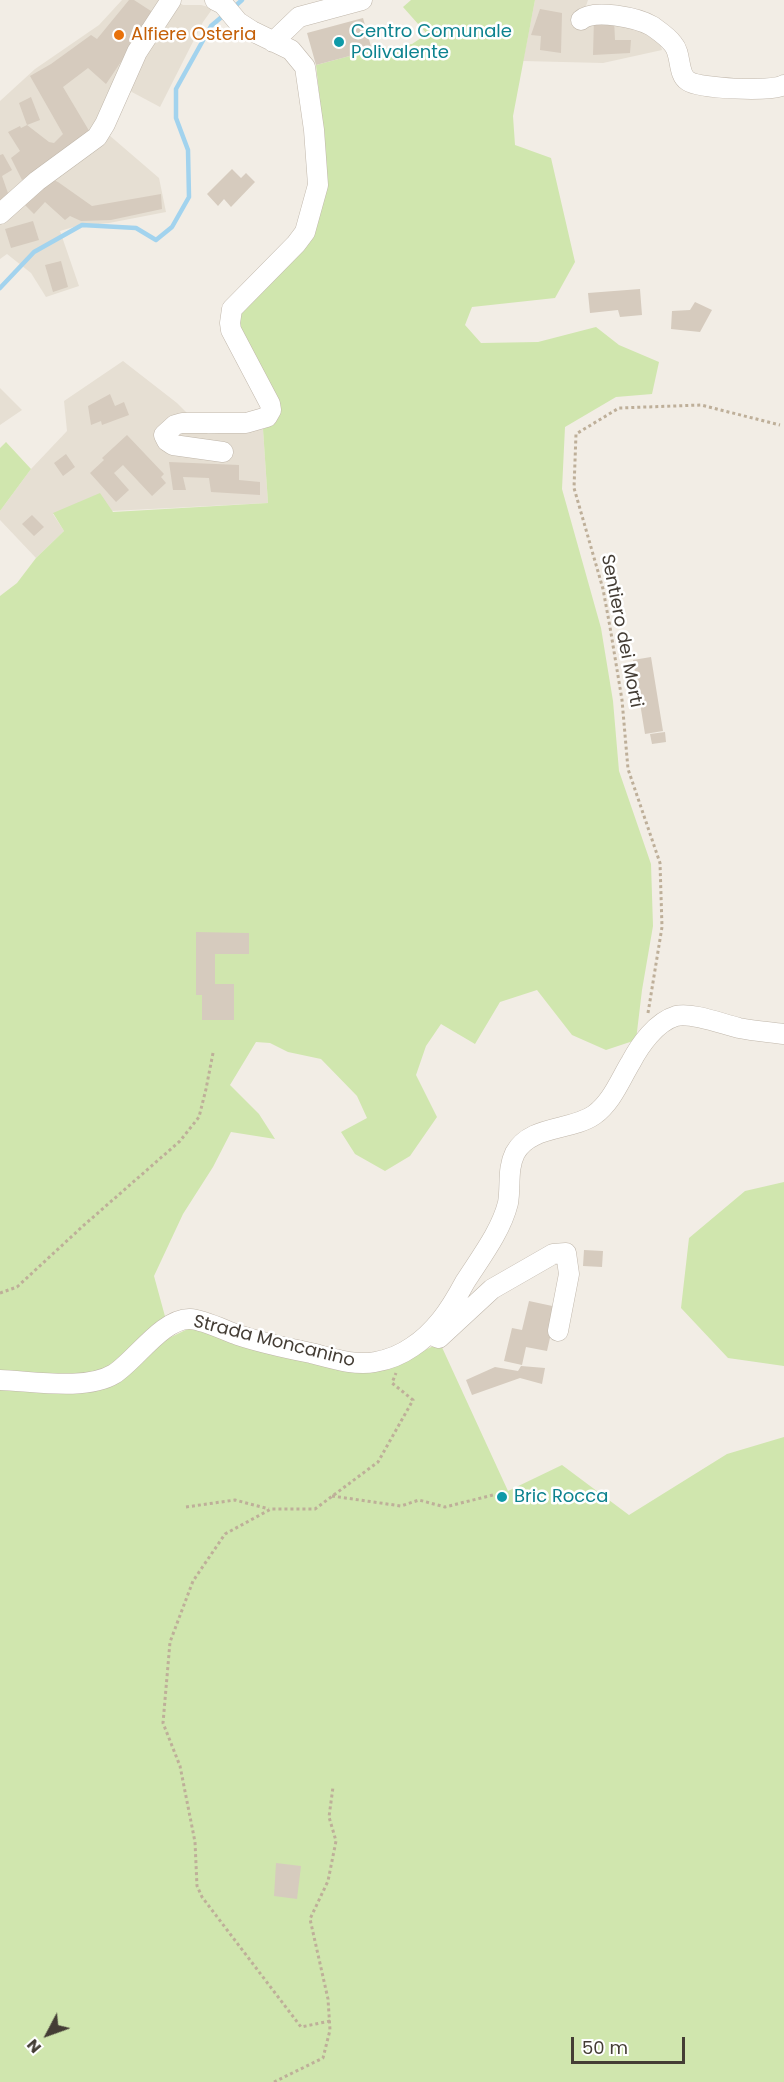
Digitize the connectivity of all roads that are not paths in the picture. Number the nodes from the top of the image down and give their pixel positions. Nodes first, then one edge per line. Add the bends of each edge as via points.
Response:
1 (171, 0) edge
2 (362, 0) edge
3 (219, 2) edge
4 (581, 20) dead end
5 (273, 42) junction
6 (784, 85) edge
7 (0, 214) edge
8 (223, 452) dead end
9 (784, 1034) edge
10 (558, 1332) dead end
11 (428, 1335) junction
12 (0, 1380) edge

1 - 7 street via 137,52 97,137
2 - 5 street via 299,17
3 - 5 street via 238,22
4 - 6 street via 596,14 650,25 675,45 685,80 695,85 763,89
5 - 8 street via 291,50 307,73 318,185 305,232 232,309 230,316 231,330 270,404 267,417 246,423 182,423 164,435 173,445
9 - 11 street, Strada Moncanino via 688,1015 660,1025 632,1059 607,1104 594,1116 536,1136 516,1152 508,1202 499,1227
10 - 11 street via 569,1274 566,1253 553,1254 492,1289 439,1338
11 - 12 street, Strada Moncanino via 405,1351 376,1362 360,1363 255,1340 191,1319 179,1321 153,1338 114,1374 70,1383

